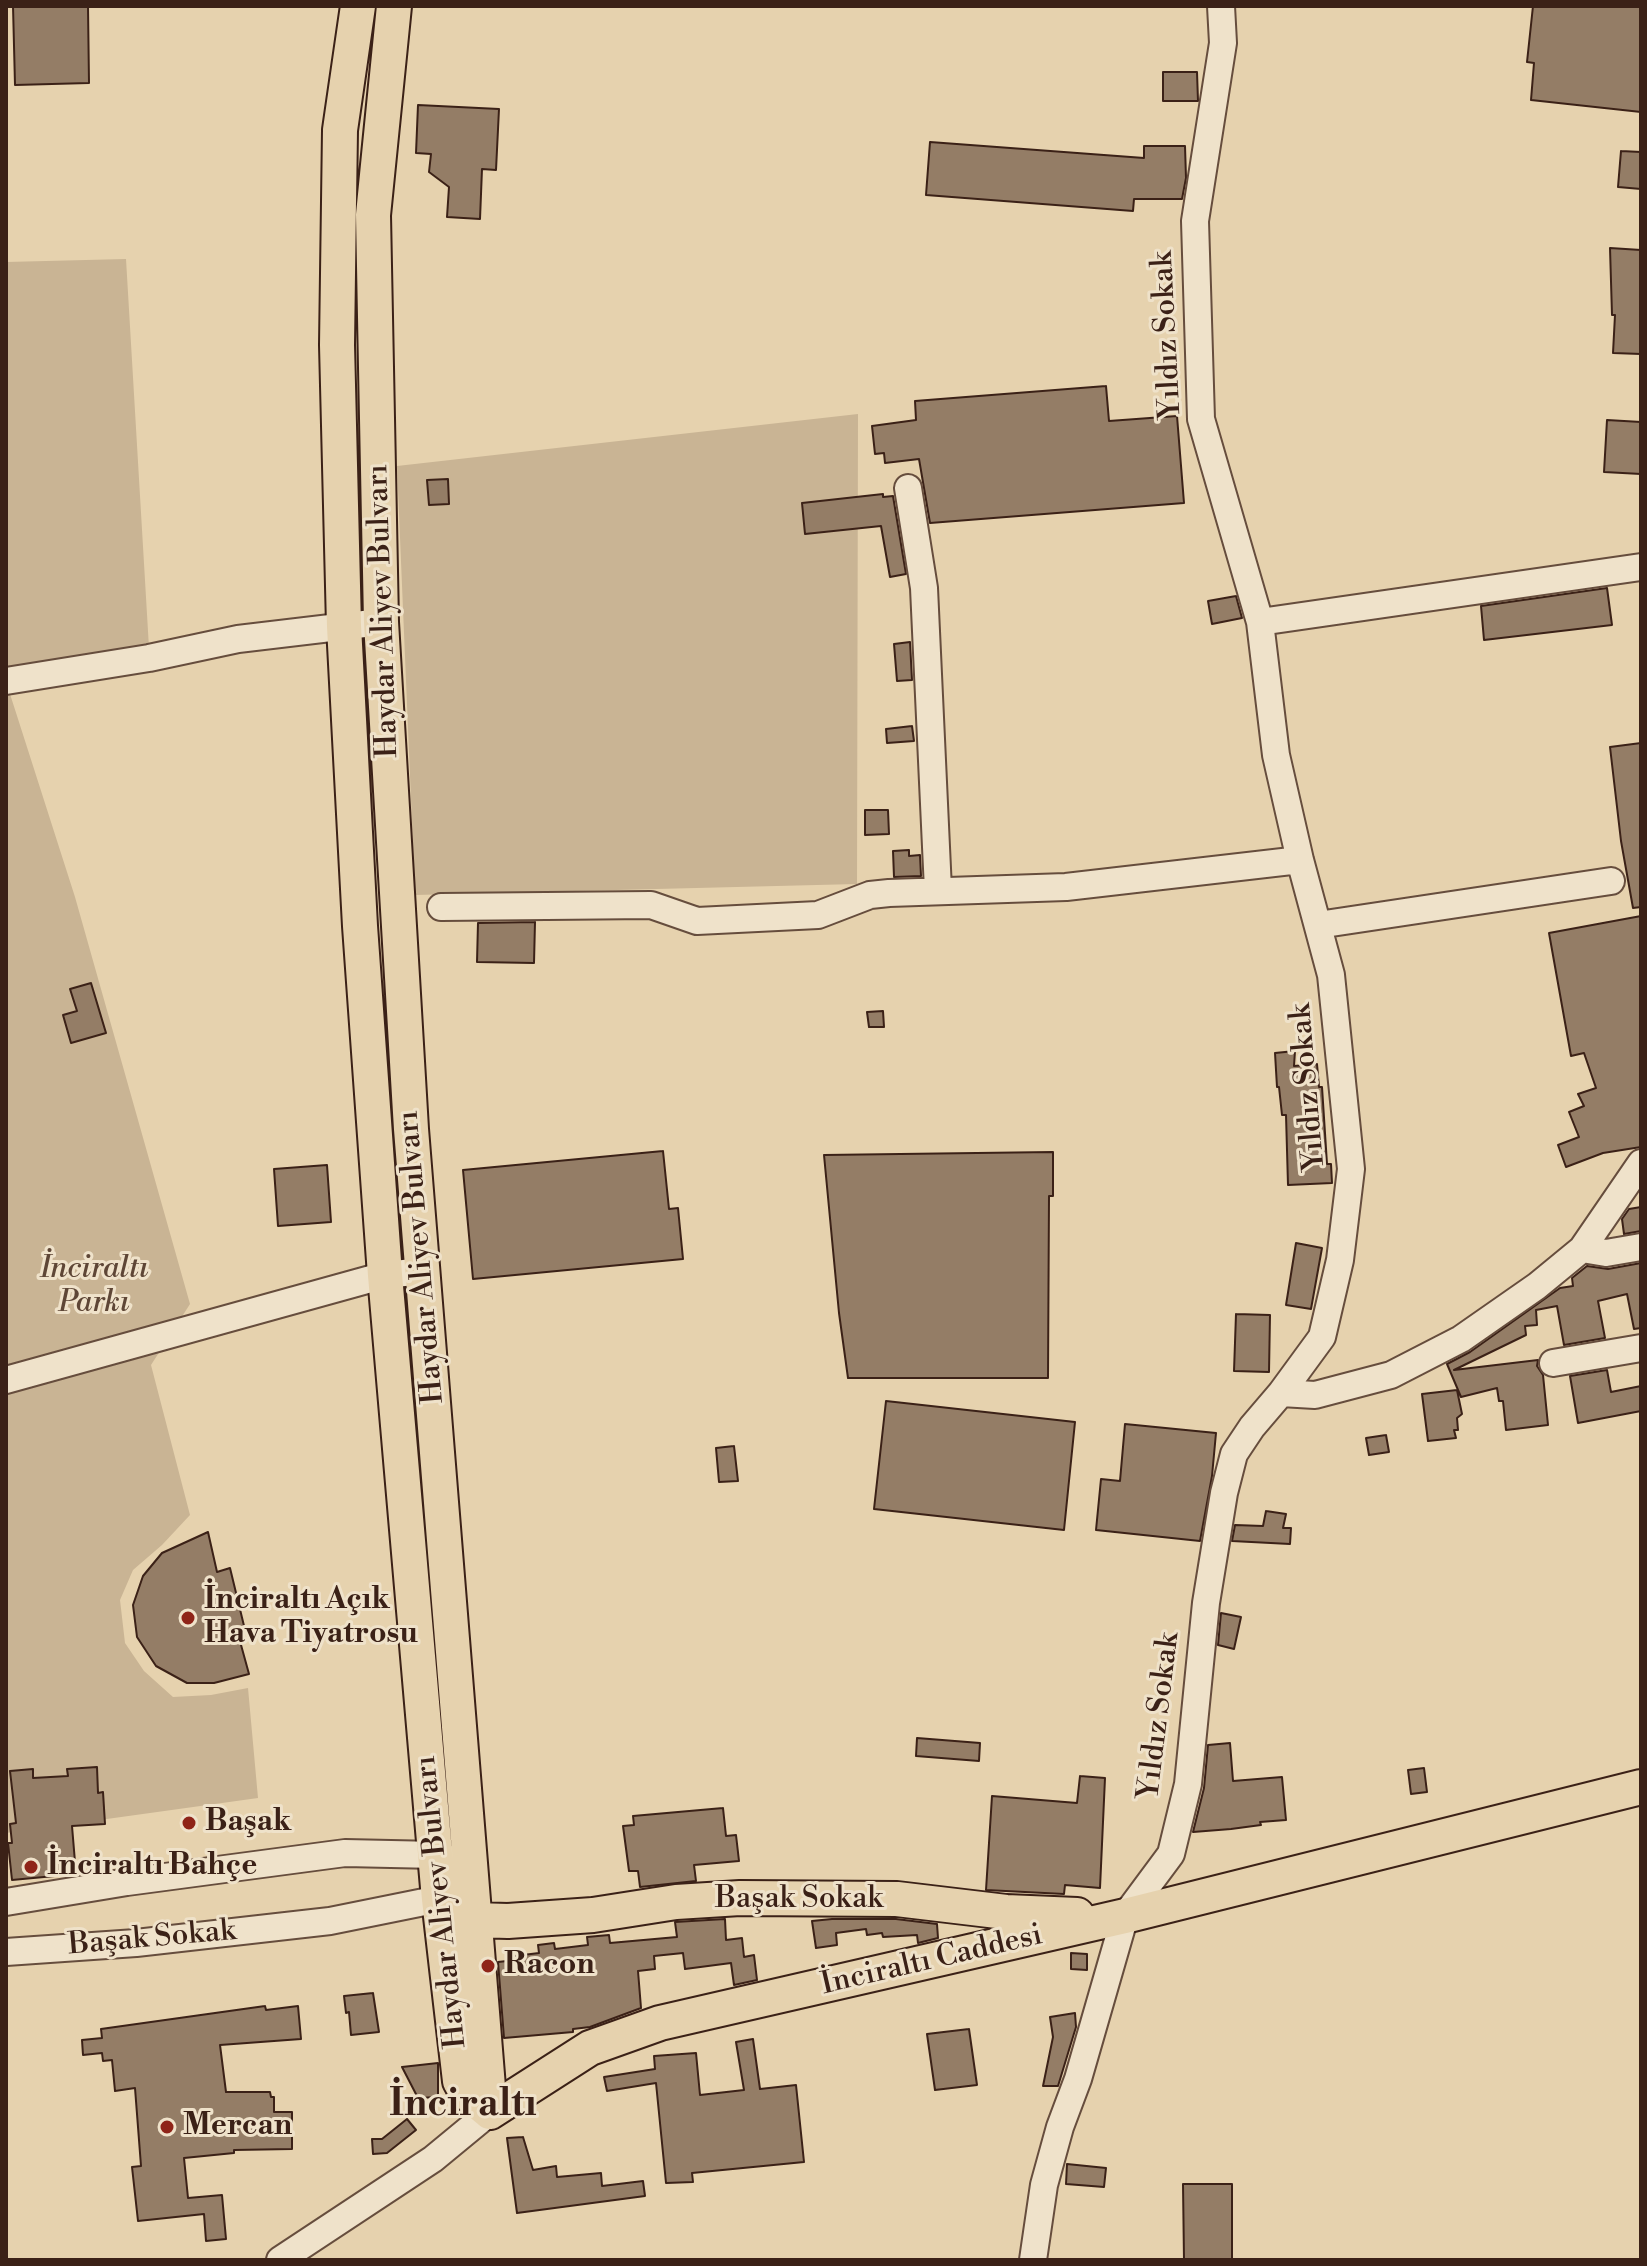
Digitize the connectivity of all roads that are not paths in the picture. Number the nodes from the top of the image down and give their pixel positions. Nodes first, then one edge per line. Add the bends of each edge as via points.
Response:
1 (358, 6) edge
2 (394, 6) edge
3 (1221, 6) edge
4 (908, 488) dead end
5 (1641, 567) edge
6 (381, 622) junction
7 (1260, 622) junction
8 (344, 626) junction
9 (6, 681) edge
10 (1300, 860) junction
11 (1611, 881) dead end
12 (938, 890) junction
13 (441, 907) dead end
14 (1318, 925) junction
15 (1641, 1163) edge
16 (1641, 1247) edge
17 (1582, 1249) junction
18 (423, 1271) junction
19 (385, 1275) junction
20 (1641, 1348) edge
21 (1553, 1363) dead end
22 (6, 1380) edge
23 (1281, 1393) junction
24 (440, 1487) junction
25 (404, 1491) junction
26 (1641, 1787) edge
27 (437, 1855) junction
28 (472, 1868) junction
29 (439, 1899) junction
30 (6, 1902) edge
31 (1125, 1916) junction
32 (474, 1920) junction
33 (6, 1952) edge
34 (490, 2112) junction
35 (280, 2260) edge
36 (1033, 2260) edge

1 - 8 main road, Haydar Aliyev Bulvarı via 340,130 336,231
2 - 6 main road, Haydar Aliyev Bulvarı via 373,215
3 - 7 street, Yıldız Sokak via 1223,43 1195,221 1201,419
4 - 12 street via 924,588
5 - 7 street
6 - 8 street
6 - 18 main road, Haydar Aliyev Bulvarı
7 - 10 street, Yıldız Sokak via 1276,755
8 - 9 street via 238,639
8 - 19 main road, Haydar Aliyev Bulvarı
10 - 12 street via 1066,887
10 - 14 street, Yıldız Sokak
11 - 14 street
12 - 13 street via 870,895 818,915 697,921 651,905
14 - 23 street, Yıldız Sokak via 1331,975 1351,1169 1340,1260 1322,1337
15 - 17 street
16 - 17 street via 1606,1253
17 - 23 street via 1461,1339 1391,1375 1315,1395
18 - 19 street
18 - 24 main road, Haydar Aliyev Bulvarı
19 - 22 street
19 - 25 main road, Haydar Aliyev Bulvarı
20 - 21 street
23 - 31 street, Yıldız Sokak via 1234,1454 1206,1603 1188,1784 1171,1854
24 - 25 street
24 - 28 main road, Haydar Aliyev Bulvarı
25 - 27 main road, Haydar Aliyev Bulvarı
26 - 31 main road, İnciraltı Caddesi
27 - 28 street, Başak Sokak
27 - 29 main road, Haydar Aliyev Bulvarı
27 - 30 street, Başak Sokak via 345,1853
28 - 29 street
28 - 32 main road, Haydar Aliyev Bulvarı
29 - 33 street, Başak Sokak via 330,1921
29 - 34 main road, Haydar Aliyev Bulvarı via 460,2081
31 - 32 main road, Başak Sokak via 1022,1913 897,1899 768,1898
31 - 34 main road, İnciraltı Caddesi via 660,2023 590,2048
31 - 36 street, Yıldız Sokak via 1044,2185
32 - 34 main road, Haydar Aliyev Bulvarı
34 - 35 street, İnciraltı Caddesi via 433,2159

